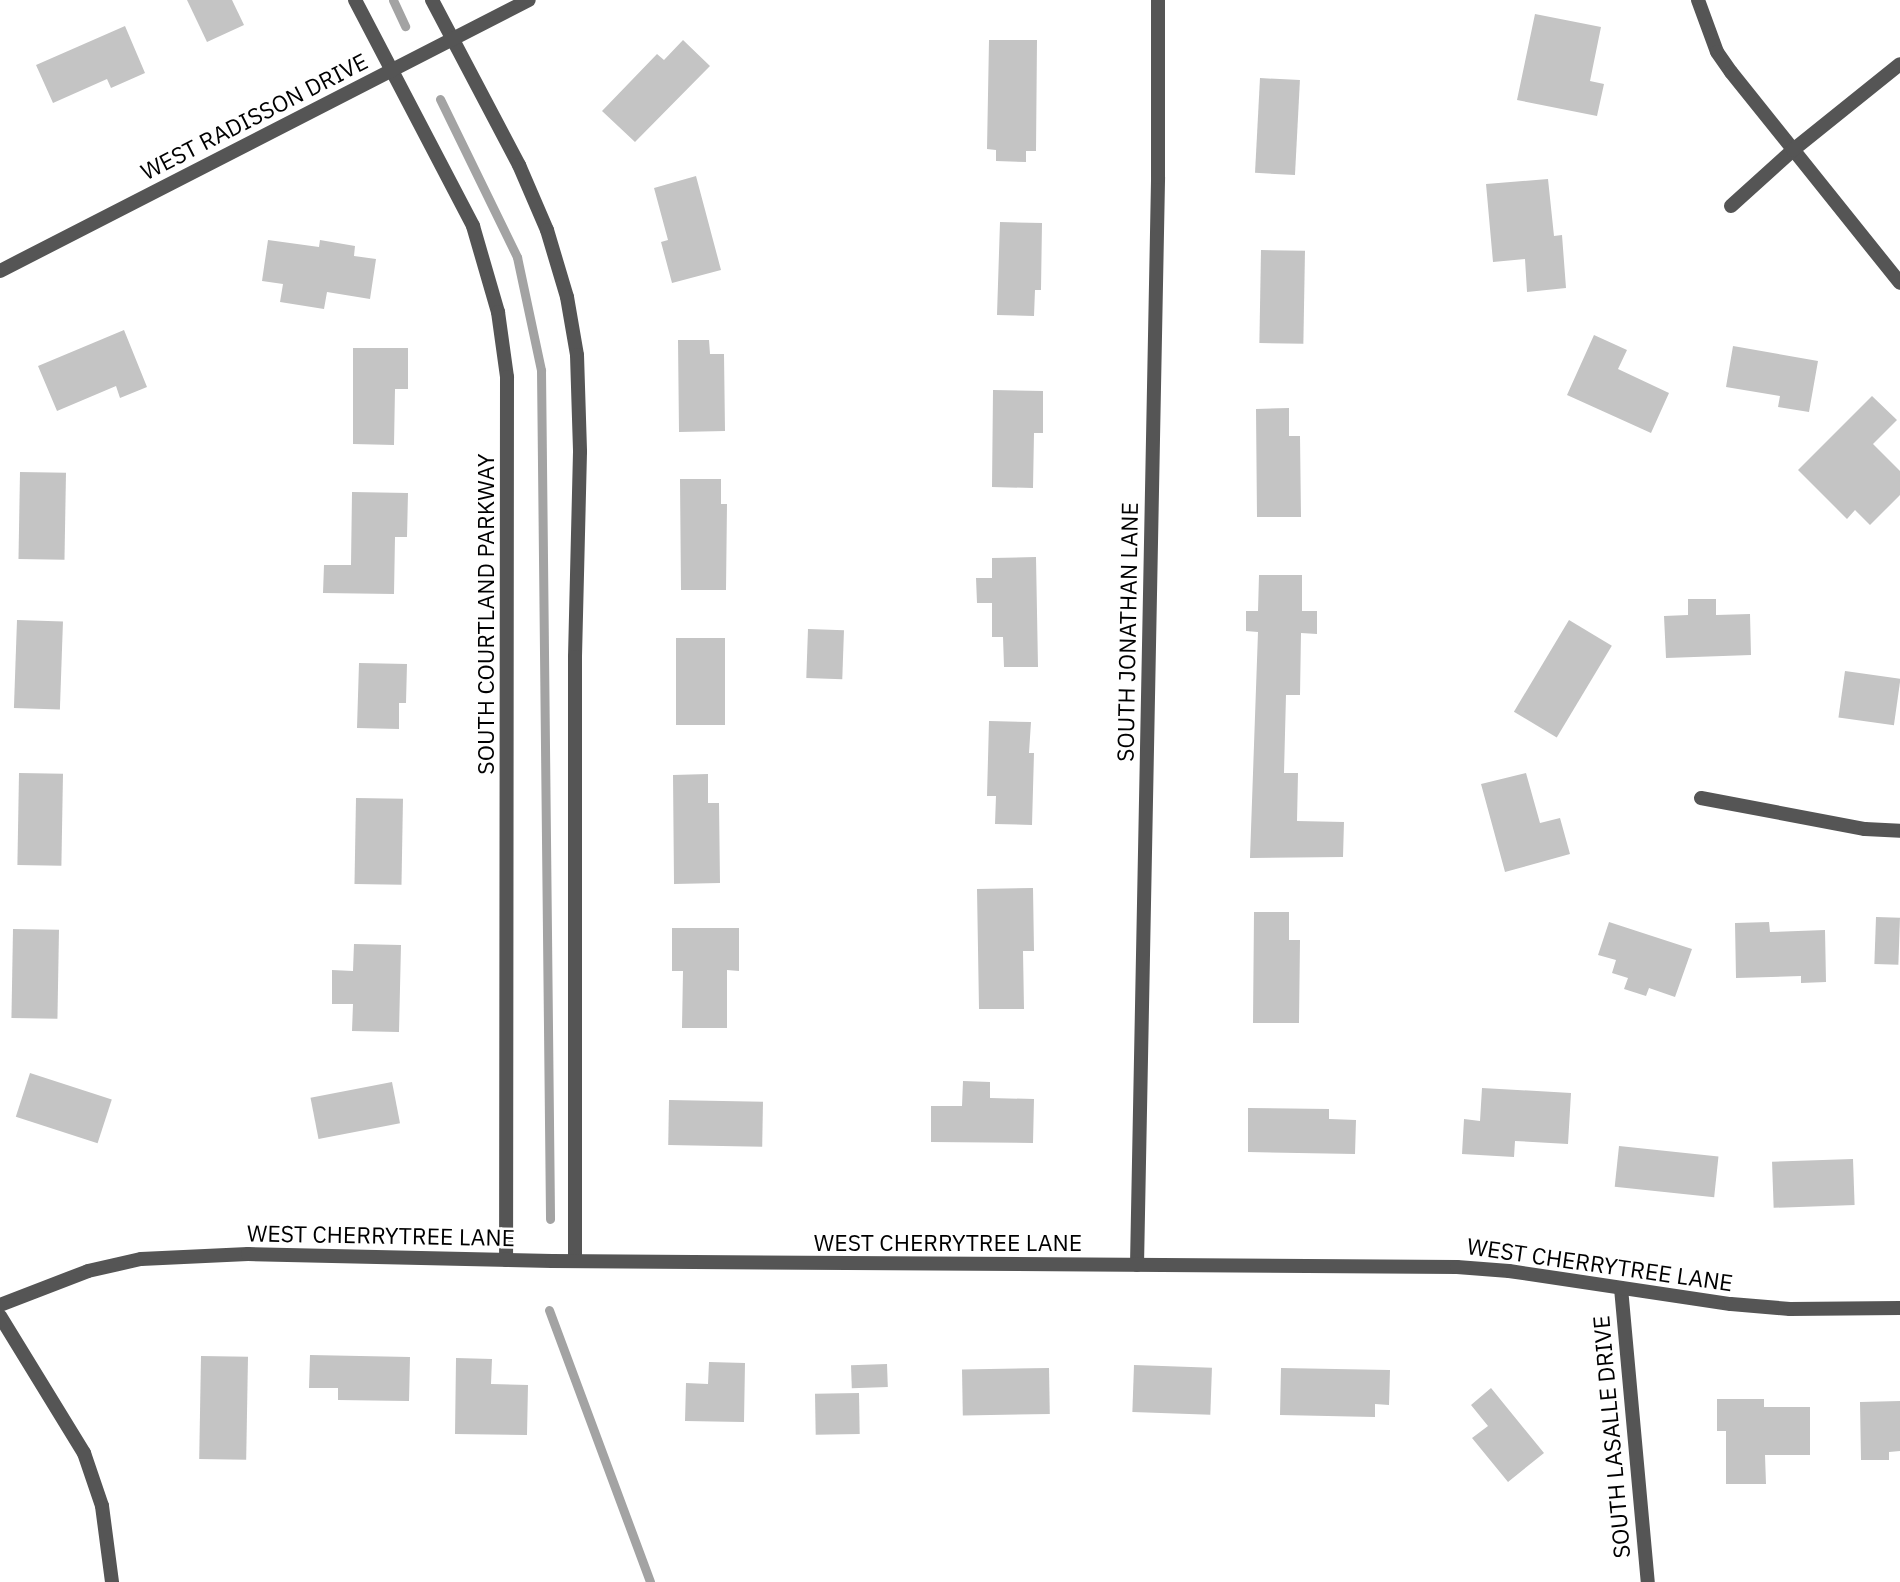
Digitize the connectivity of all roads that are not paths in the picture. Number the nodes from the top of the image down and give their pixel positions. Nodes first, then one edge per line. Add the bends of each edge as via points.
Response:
1 (355, 0) edge
2 (432, 0) edge
3 (529, 0) edge
4 (1158, 0) edge
5 (1698, 0) edge
6 (452, 38) junction
7 (1900, 64) edge
8 (391, 70) junction
9 (1793, 150) junction
10 (1731, 206) dead end
11 (0, 271) edge
12 (1900, 283) edge
13 (1701, 798) dead end
14 (1900, 831) edge
15 (506, 1260) junction
16 (575, 1261) junction
17 (1137, 1265) junction
18 (1620, 1288) junction
19 (0, 1306) edge
20 (1900, 1308) edge
21 (0, 1316) edge
22 (112, 1582) edge
23 (1648, 1582) edge

1 - 8 street, SOUTH COURTLAND PARKWAY
2 - 6 street
3 - 6 street, WEST RADISSON DRIVE
4 - 17 street, SOUTH JONATHAN LANE
5 - 9 street via 1717,52
6 - 8 street, WEST RADISSON DRIVE
6 - 16 street via 519,165 547,230 567,297 577,355
7 - 9 street
8 - 11 street, WEST RADISSON DRIVE
8 - 15 street, SOUTH COURTLAND PARKWAY via 473,226 499,312 507,377
9 - 10 street
9 - 12 street
13 - 14 street via 1865,829
15 - 16 street, WEST CHERRYTREE LANE
15 - 19 street, WEST CHERRYTREE LANE via 248,1254 141,1259 88,1271
16 - 17 street, WEST CHERRYTREE LANE
17 - 18 street, WEST CHERRYTREE LANE via 1457,1267
18 - 20 street, WEST CHERRYTREE LANE via 1790,1309
18 - 23 street, SOUTH LASALLE DRIVE
21 - 22 street via 84,1453 102,1506

